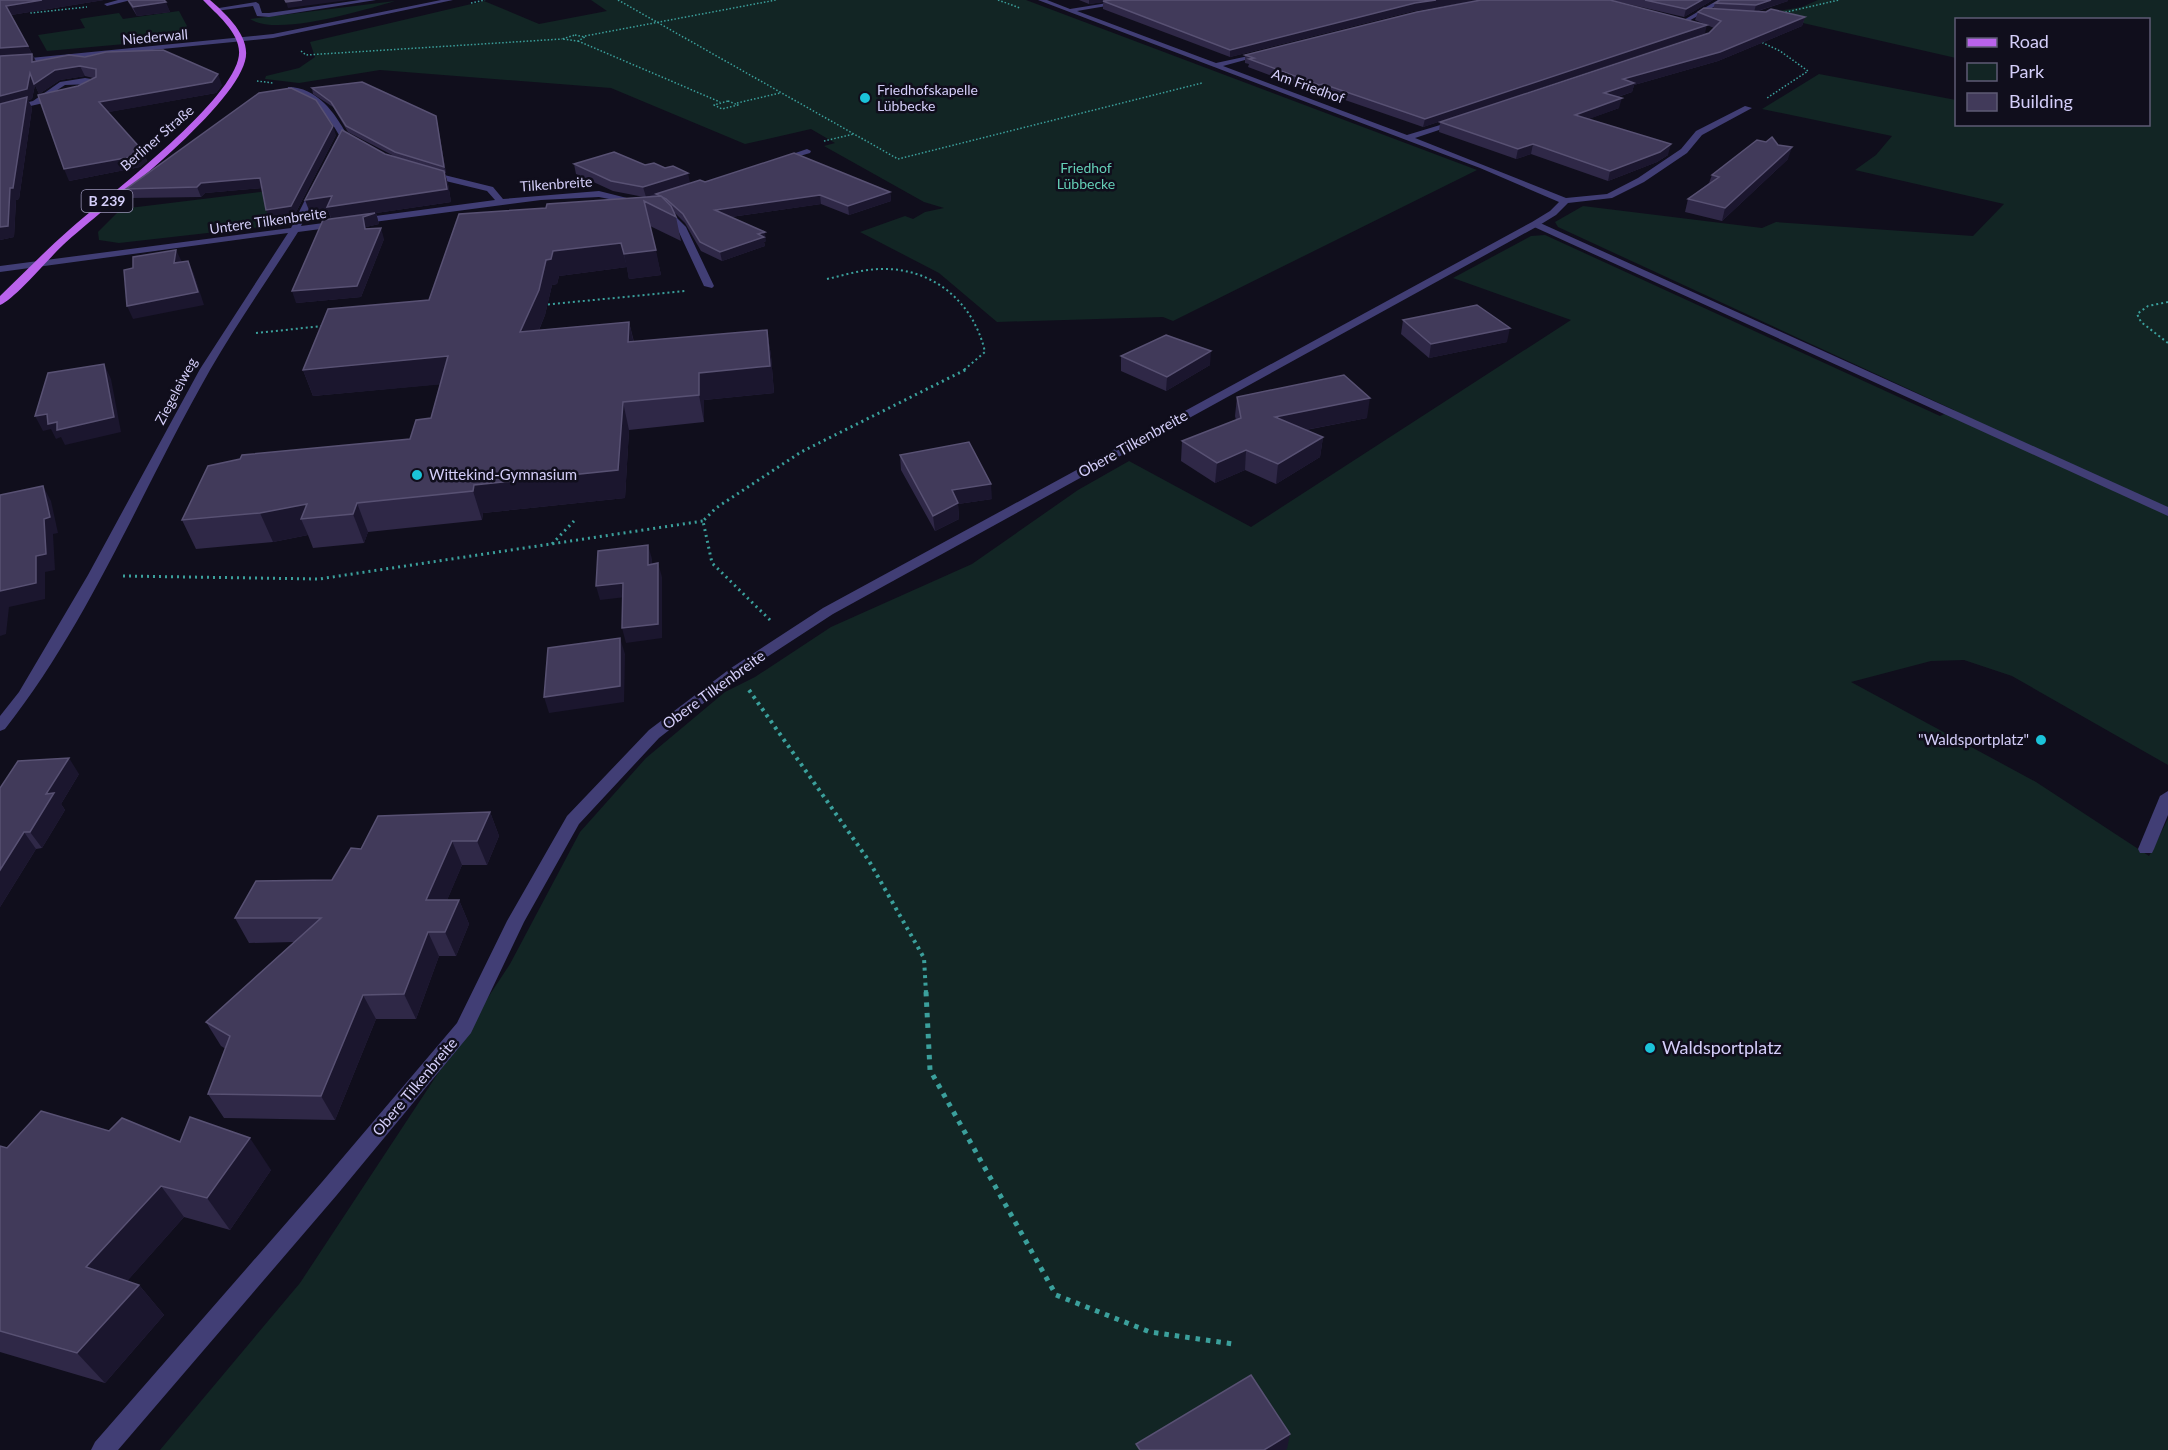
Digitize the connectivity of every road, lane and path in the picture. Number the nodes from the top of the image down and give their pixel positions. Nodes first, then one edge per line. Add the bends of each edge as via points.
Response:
1 (24, 0) edge
2 (128, 0) edge
3 (206, 0) edge
4 (373, 0) edge
5 (450, 0) edge
6 (618, 0) edge
7 (776, 0) edge
8 (1041, 0) edge
9 (1139, 0) edge
10 (1723, 0) edge
11 (1839, 0) edge
12 (107, 4) joint
13 (216, 9) junction
14 (1069, 11) junction
15 (1702, 13) junction
16 (38, 14) junction
17 (1714, 15) edge
18 (1774, 15) edge
19 (33, 17) edge
20 (1674, 19) edge
21 (1685, 21) junction
22 (658, 22) junction
23 (1701, 25) edge
24 (584, 36) junction
25 (1750, 38) edge
26 (562, 39) junction
27 (240, 40) junction
28 (578, 41) junction
29 (300, 49) dead end
30 (1269, 52) edge
31 (0, 63) edge
32 (1215, 66) junction
33 (259, 75) dead end
34 (1208, 81) dead end
35 (291, 89) joint
36 (78, 92) edge
37 (780, 93) junction
38 (66, 95) edge
39 (36, 102) junction
40 (720, 102) junction
41 (737, 103) junction
42 (1748, 108) joint
43 (0, 111) edge
44 (1465, 118) edge
45 (854, 134) junction
46 (343, 135) junction
47 (1409, 137) junction
48 (353, 141) edge
49 (820, 142) dead end
50 (807, 151) dead end
51 (329, 161) edge
52 (774, 161) edge
53 (422, 172) edge
54 (320, 180) edge
55 (1565, 201) junction
56 (501, 202) junction
57 (1535, 224) junction
58 (294, 231) junction
59 (38, 263) junction
60 (0, 269) edge
61 (827, 279) dead end
62 (709, 286) joint
63 (0, 302) edge
64 (2168, 302) edge
65 (541, 306) edge
66 (331, 326) edge
67 (225, 336) junction
68 (2168, 343) edge
69 (2168, 512) edge
70 (574, 521) dead end
71 (703, 521) junction
72 (552, 544) junction
73 (95, 575) junction
74 (787, 638) junction
75 (736, 671) junction
76 (0, 726) edge
77 (2168, 796) edge
78 (2146, 849) dead end
79 (1233, 1344) dead end
80 (103, 1450) edge

1 - 16 path via 31,13
2 - 12 street
3 - 13 main road
4 - 13 street via 263,15 258,13 256,4
5 - 27 street, Niederwall
6 - 22 path
7 - 22 path
8 - 14 street, Am Friedhof
9 - 14 street
10 - 15 street
11 - 18 path
12 - 16 path
13 - 27 main road
14 - 32 street, Am Friedhof
15 - 17 street
15 - 21 street
16 - 19 path
20 - 21 street
21 - 23 street
22 - 24 path
22 - 37 path
24 - 26 path
24 - 28 path
25 - 42 path via 1780,51 1808,71
26 - 28 path
26 - 29 path via 306,55
27 - 31 street, Niederwall
27 - 59 main road, Berliner Straße / B 239 via 242,62 234,80 208,111
28 - 40 path
30 - 32 street
32 - 47 street, Am Friedhof
33 - 35 path via 255,81
34 - 45 path via 898,159
35 - 46 street via 330,109
36 - 39 street via 95,82 60,83
37 - 41 path
37 - 45 path
38 - 39 street
39 - 43 street
40 - 41 path
40 - 41 path via 714,107 729,108
42 - 55 street via 1699,133 1684,151 1641,180 1609,196
44 - 47 street
45 - 49 path
46 - 48 street
46 - 51 street
47 - 55 street, Am Friedhof
50 - 52 street
53 - 56 street, Tilkenbreite via 490,189
54 - 58 street, Ziegeleiweg
55 - 57 street, Obere Tilkenbreite
56 - 58 street, Untere Tilkenbreite
56 - 62 street, Tilkenbreite via 598,194 651,204 667,212 681,227
57 - 69 street
57 - 74 street, Obere Tilkenbreite via 828,611
58 - 59 street, Untere Tilkenbreite
58 - 67 street, Ziegeleiweg
59 - 60 street, Untere Tilkenbreite
59 - 63 main road, Berliner Straße / B 239
61 - 71 path via 885,269 928,277 969,307 982,331 985,352 970,367 801,452 716,508
62 - 65 path
64 - 68 path via 2148,306 2138,314 2141,322
66 - 67 path
67 - 73 street, Ziegeleiweg
70 - 72 path
71 - 72 path
71 - 74 path via 712,563
72 - 73 path via 319,579
73 - 76 street, Ziegeleiweg via 25,694
74 - 75 street, Obere Tilkenbreite
75 - 79 path via 869,861 924,958 930,1070 1056,1295 1150,1332
75 - 80 street, Obere Tilkenbreite via 654,734 573,820 516,921 464,1028
77 - 78 street

